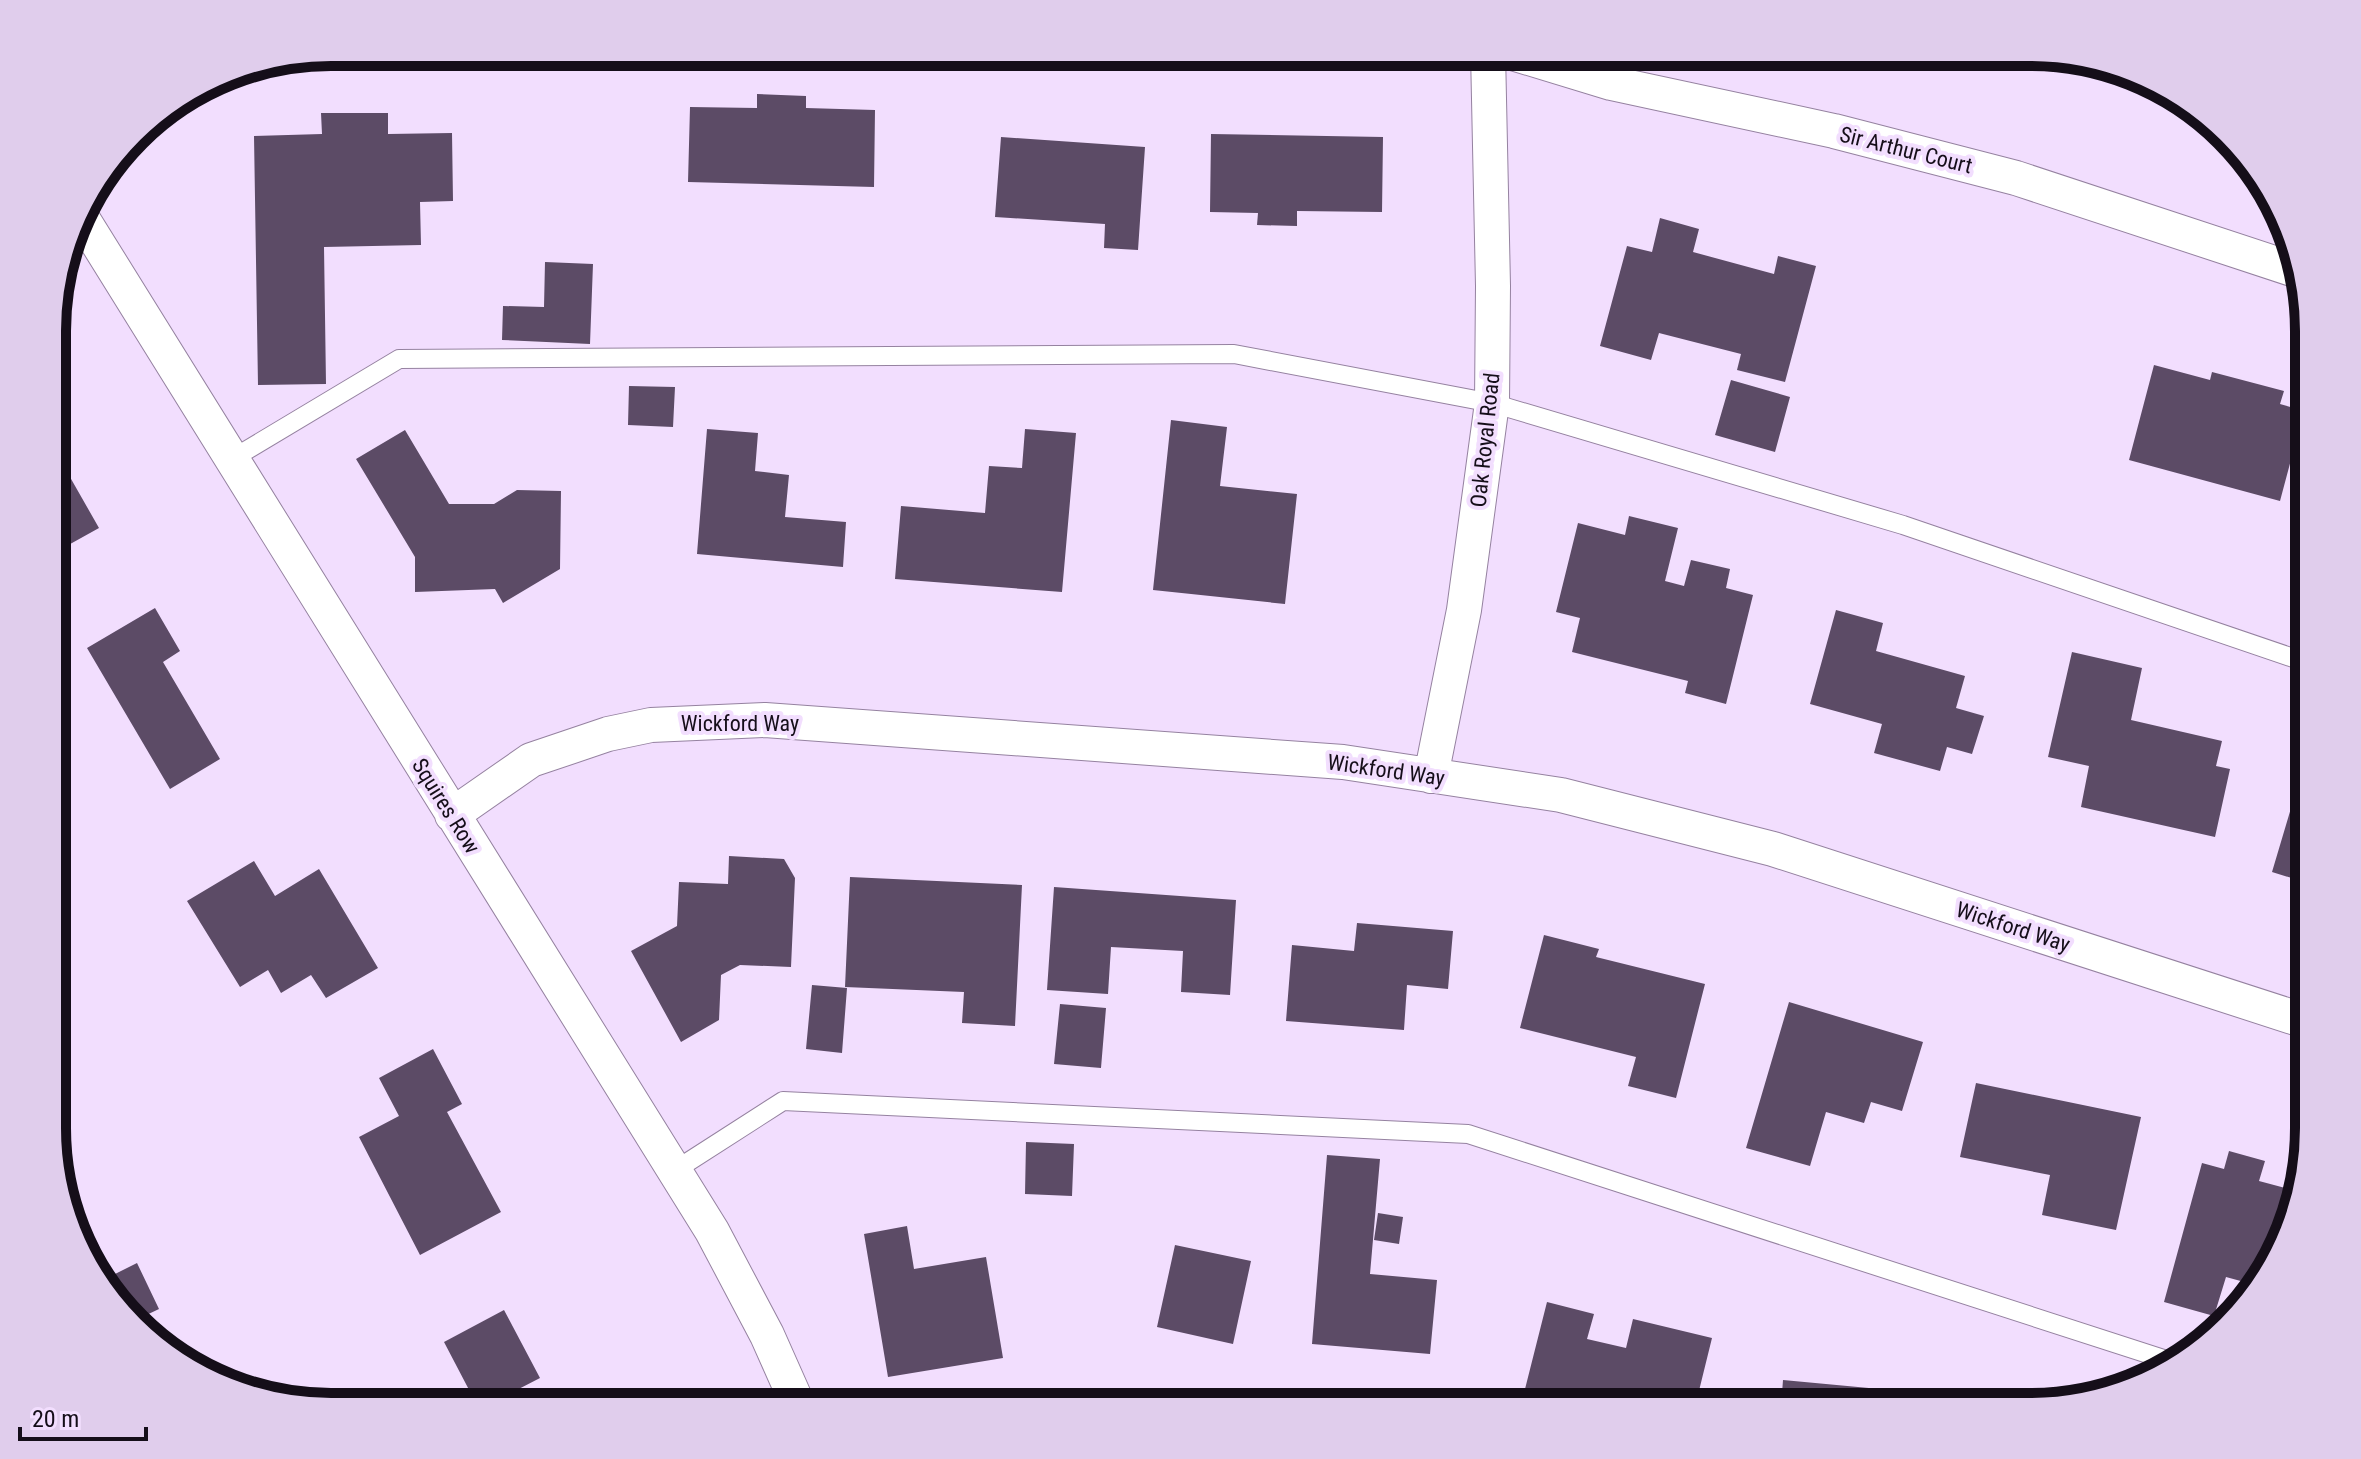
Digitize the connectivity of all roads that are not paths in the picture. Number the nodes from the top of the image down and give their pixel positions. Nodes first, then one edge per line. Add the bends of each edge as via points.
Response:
1 (1488, 66) edge
2 (1555, 66) edge
3 (88, 227) edge
4 (2287, 267) edge
5 (1492, 403) junction
6 (232, 459) junction
7 (2294, 658) edge
8 (1431, 776) junction
9 (452, 815) junction
10 (2294, 1017) edge
11 (674, 1171) junction
12 (2160, 1358) edge
13 (792, 1393) edge

1 - 5 street, Oak Royal Road
2 - 4 street, Sir Arthur Court via 2016,178
3 - 6 street, Squires Row
5 - 6 lane via 1234,354 399,359
5 - 7 lane via 1903,525
5 - 8 street, Oak Royal Road via 1464,610
6 - 9 street, Squires Row
8 - 9 street, Wickford Way via 1343,762 765,720 651,725 608,734 531,760
8 - 10 street, Wickford Way via 1561,795 1773,849
9 - 11 street, Squires Row
11 - 12 lane via 783,1101 1468,1134
11 - 13 street, Squires Row via 712,1231

